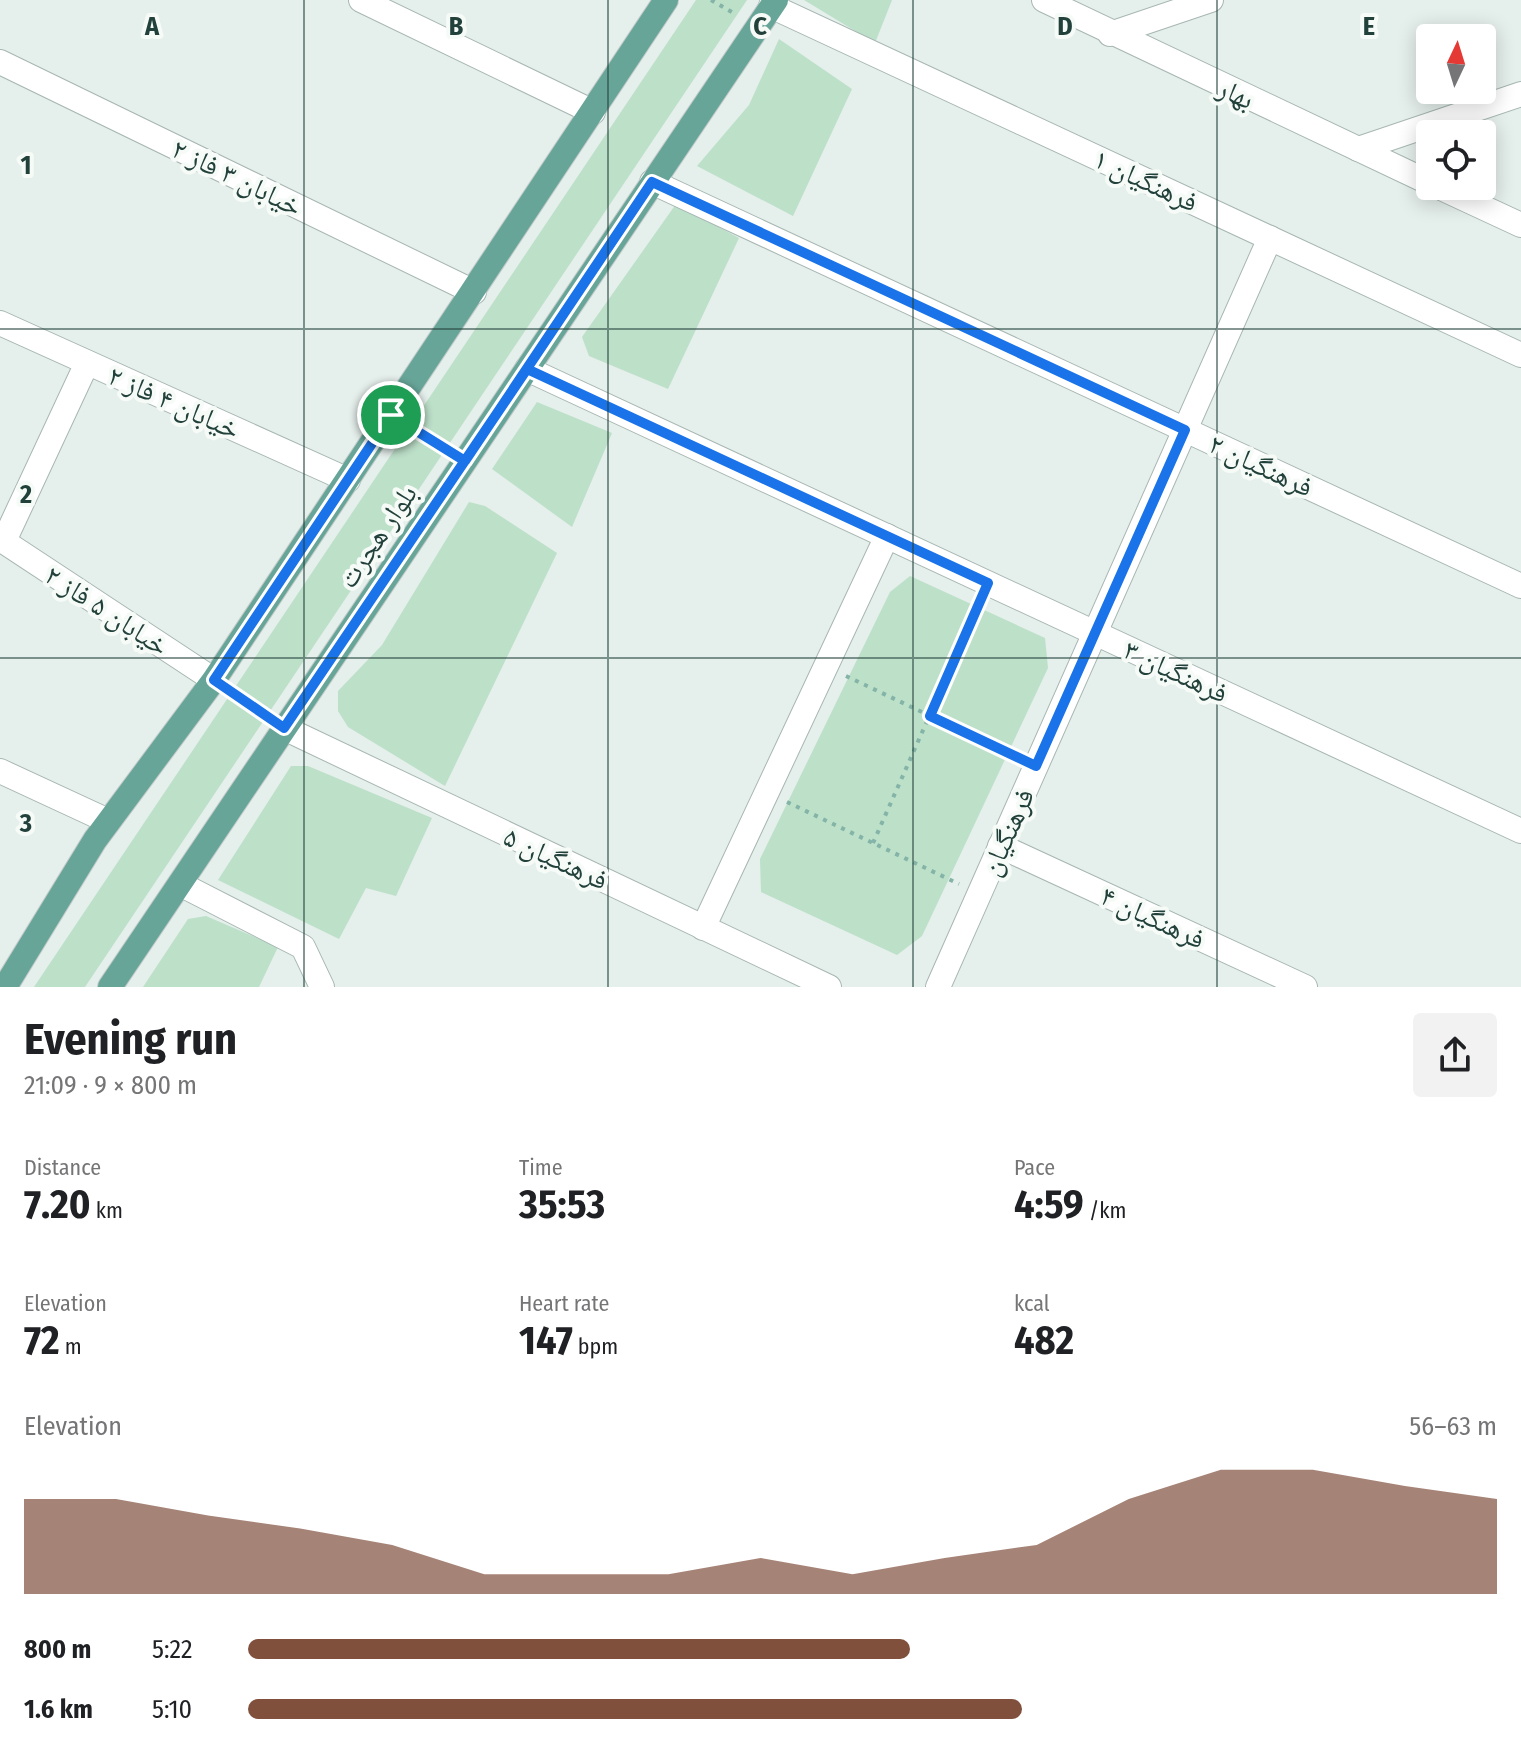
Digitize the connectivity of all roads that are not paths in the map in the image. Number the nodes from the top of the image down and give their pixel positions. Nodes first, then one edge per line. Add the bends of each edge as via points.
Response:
1 (361, 0) edge
2 (666, 0) edge
3 (1044, 0) edge
4 (1211, 0) edge
5 (773, 3) edge
6 (1110, 34) junction
7 (0, 62) edge
8 (1521, 94) edge
9 (593, 112) junction
10 (1358, 149) junction
11 (1416, 176) edge
12 (652, 182) junction
13 (1467, 200) edge
14 (1521, 225) edge
15 (1270, 238) junction
16 (474, 292) junction
17 (0, 323) edge
18 (1521, 355) edge
19 (87, 363) junction
20 (527, 369) junction
21 (1185, 430) junction
22 (348, 480) junction
23 (887, 536) junction
24 (2, 540) edge
25 (1521, 586) edge
26 (1095, 633) junction
27 (214, 680) junction
28 (284, 728) junction
29 (0, 771) edge
30 (108, 821) junction
31 (1521, 831) edge
32 (1000, 846) junction
33 (180, 884) junction
34 (703, 928) junction
35 (5, 987) edge
36 (110, 987) edge
37 (322, 987) edge
38 (829, 987) edge
39 (938, 987) edge
40 (1305, 987) edge

1 - 9 street
2 - 9 main road, بلوار هجرت
3 - 6 street, بهار
4 - 6 street
5 - 12 main road, بلوار هجرت
5 - 15 street, فرهنگیان ۱
6 - 10 street, بهار
7 - 16 street, خیابان ۳ فاز ۲
8 - 10 street
9 - 16 main road, بلوار هجرت
10 - 11 street, بهار
12 - 20 main road, بلوار هجرت
12 - 21 street, فرهنگیان ۲
13 - 14 street
15 - 18 street, فرهنگیان ۱
15 - 21 street, فرهنگیان
16 - 22 main road, بلوار هجرت
17 - 19 street, خیابان ۴ فاز ۲
19 - 22 street, خیابان ۴ فاز ۲
19 - 24 street
20 - 23 street, فرهنگیان ۳
20 - 28 main road, بلوار هجرت
21 - 25 street, فرهنگیان ۲
21 - 26 street, فرهنگیان
22 - 27 main road, بلوار هجرت
23 - 26 street, فرهنگیان ۳
23 - 34 street
24 - 27 street, خیابان ۵ فاز ۲
26 - 31 street, فرهنگیان ۳
26 - 32 street, فرهنگیان
27 - 30 main road, بلوار هجرت
28 - 33 main road, بلوار هجرت
28 - 34 street, فرهنگیان ۵
29 - 30 street
30 - 35 main road, بلوار هجرت
32 - 39 street, فرهنگیان
32 - 40 street, فرهنگیان ۴
33 - 36 main road, بلوار هجرت
33 - 37 street via 303,947
34 - 38 street, فرهنگیان ۵

